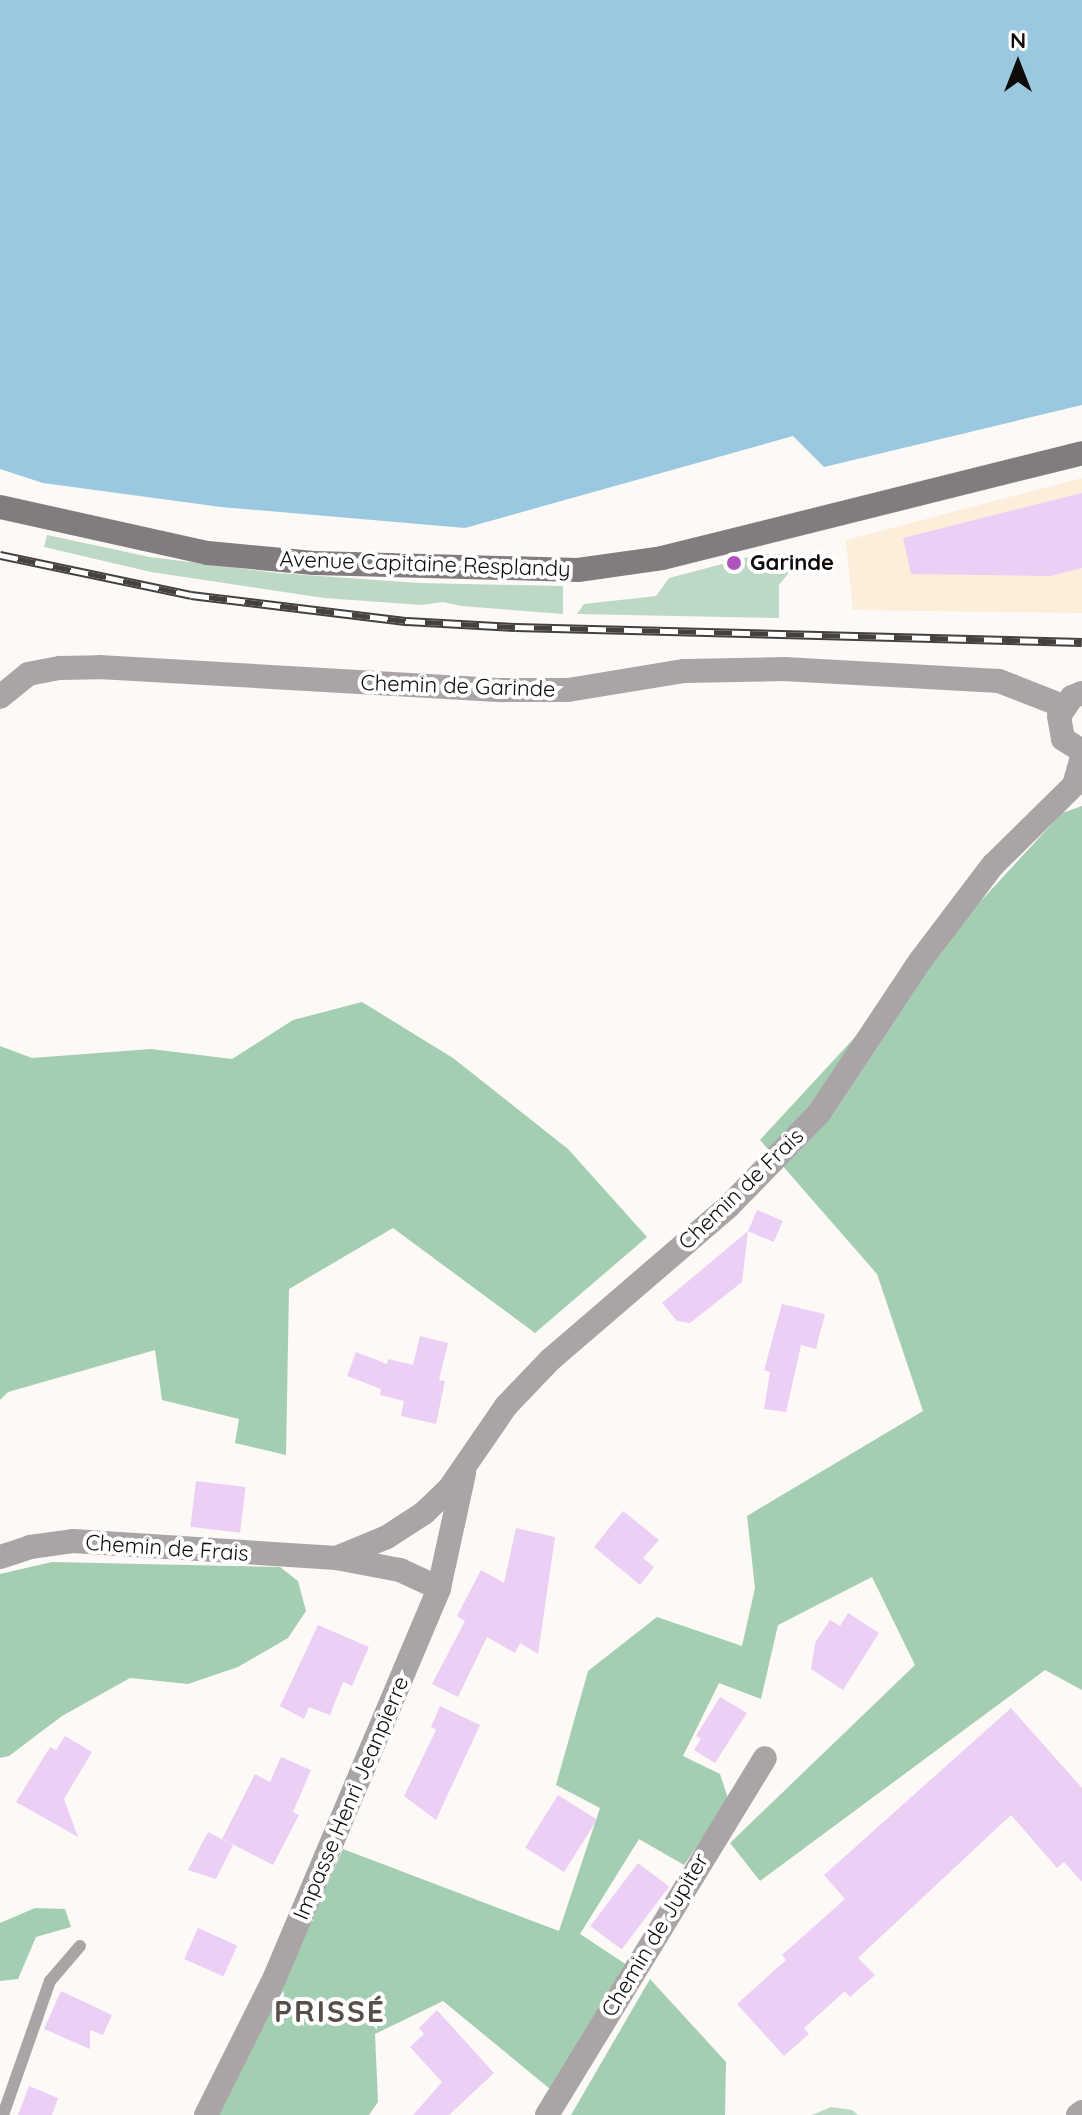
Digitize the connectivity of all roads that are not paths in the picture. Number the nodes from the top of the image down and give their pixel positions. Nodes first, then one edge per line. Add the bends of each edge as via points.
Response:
1 (1082, 453) edge
2 (0, 507) edge
3 (0, 697) edge
4 (1073, 699) edge
5 (1082, 754) edge
6 (464, 1469) junction
7 (0, 1557) edge
8 (336, 1558) junction
9 (439, 1588) junction
10 (765, 1758) dead end
11 (80, 1946) dead end
12 (3, 2115) edge
13 (206, 2115) edge
14 (547, 2115) edge

1 - 2 main road, Avenue Capitaine Resplandy via 662,558 578,570 330,564 208,553
3 - 4 street, Chemin de Garinde via 28,674 99,667 502,690 568,690 684,671 784,669 999,681
4 - 5 street, Chemin de Frais via 1059,728 1063,739
5 - 6 street, Chemin de Frais via 1074,785 993,865 920,961 819,1113 729,1206 550,1360 506,1406
6 - 8 street, Chemin de Frais via 424,1513 387,1537
6 - 9 street, Impasse Henri Jeanpierre
7 - 8 street, Chemin de Frais via 73,1541
8 - 9 street, Chemin de Frais via 400,1570
9 - 13 street, Impasse Henri Jeanpierre via 275,1977
10 - 14 street, Chemin de Jupiter
11 - 12 lane via 50,1981

